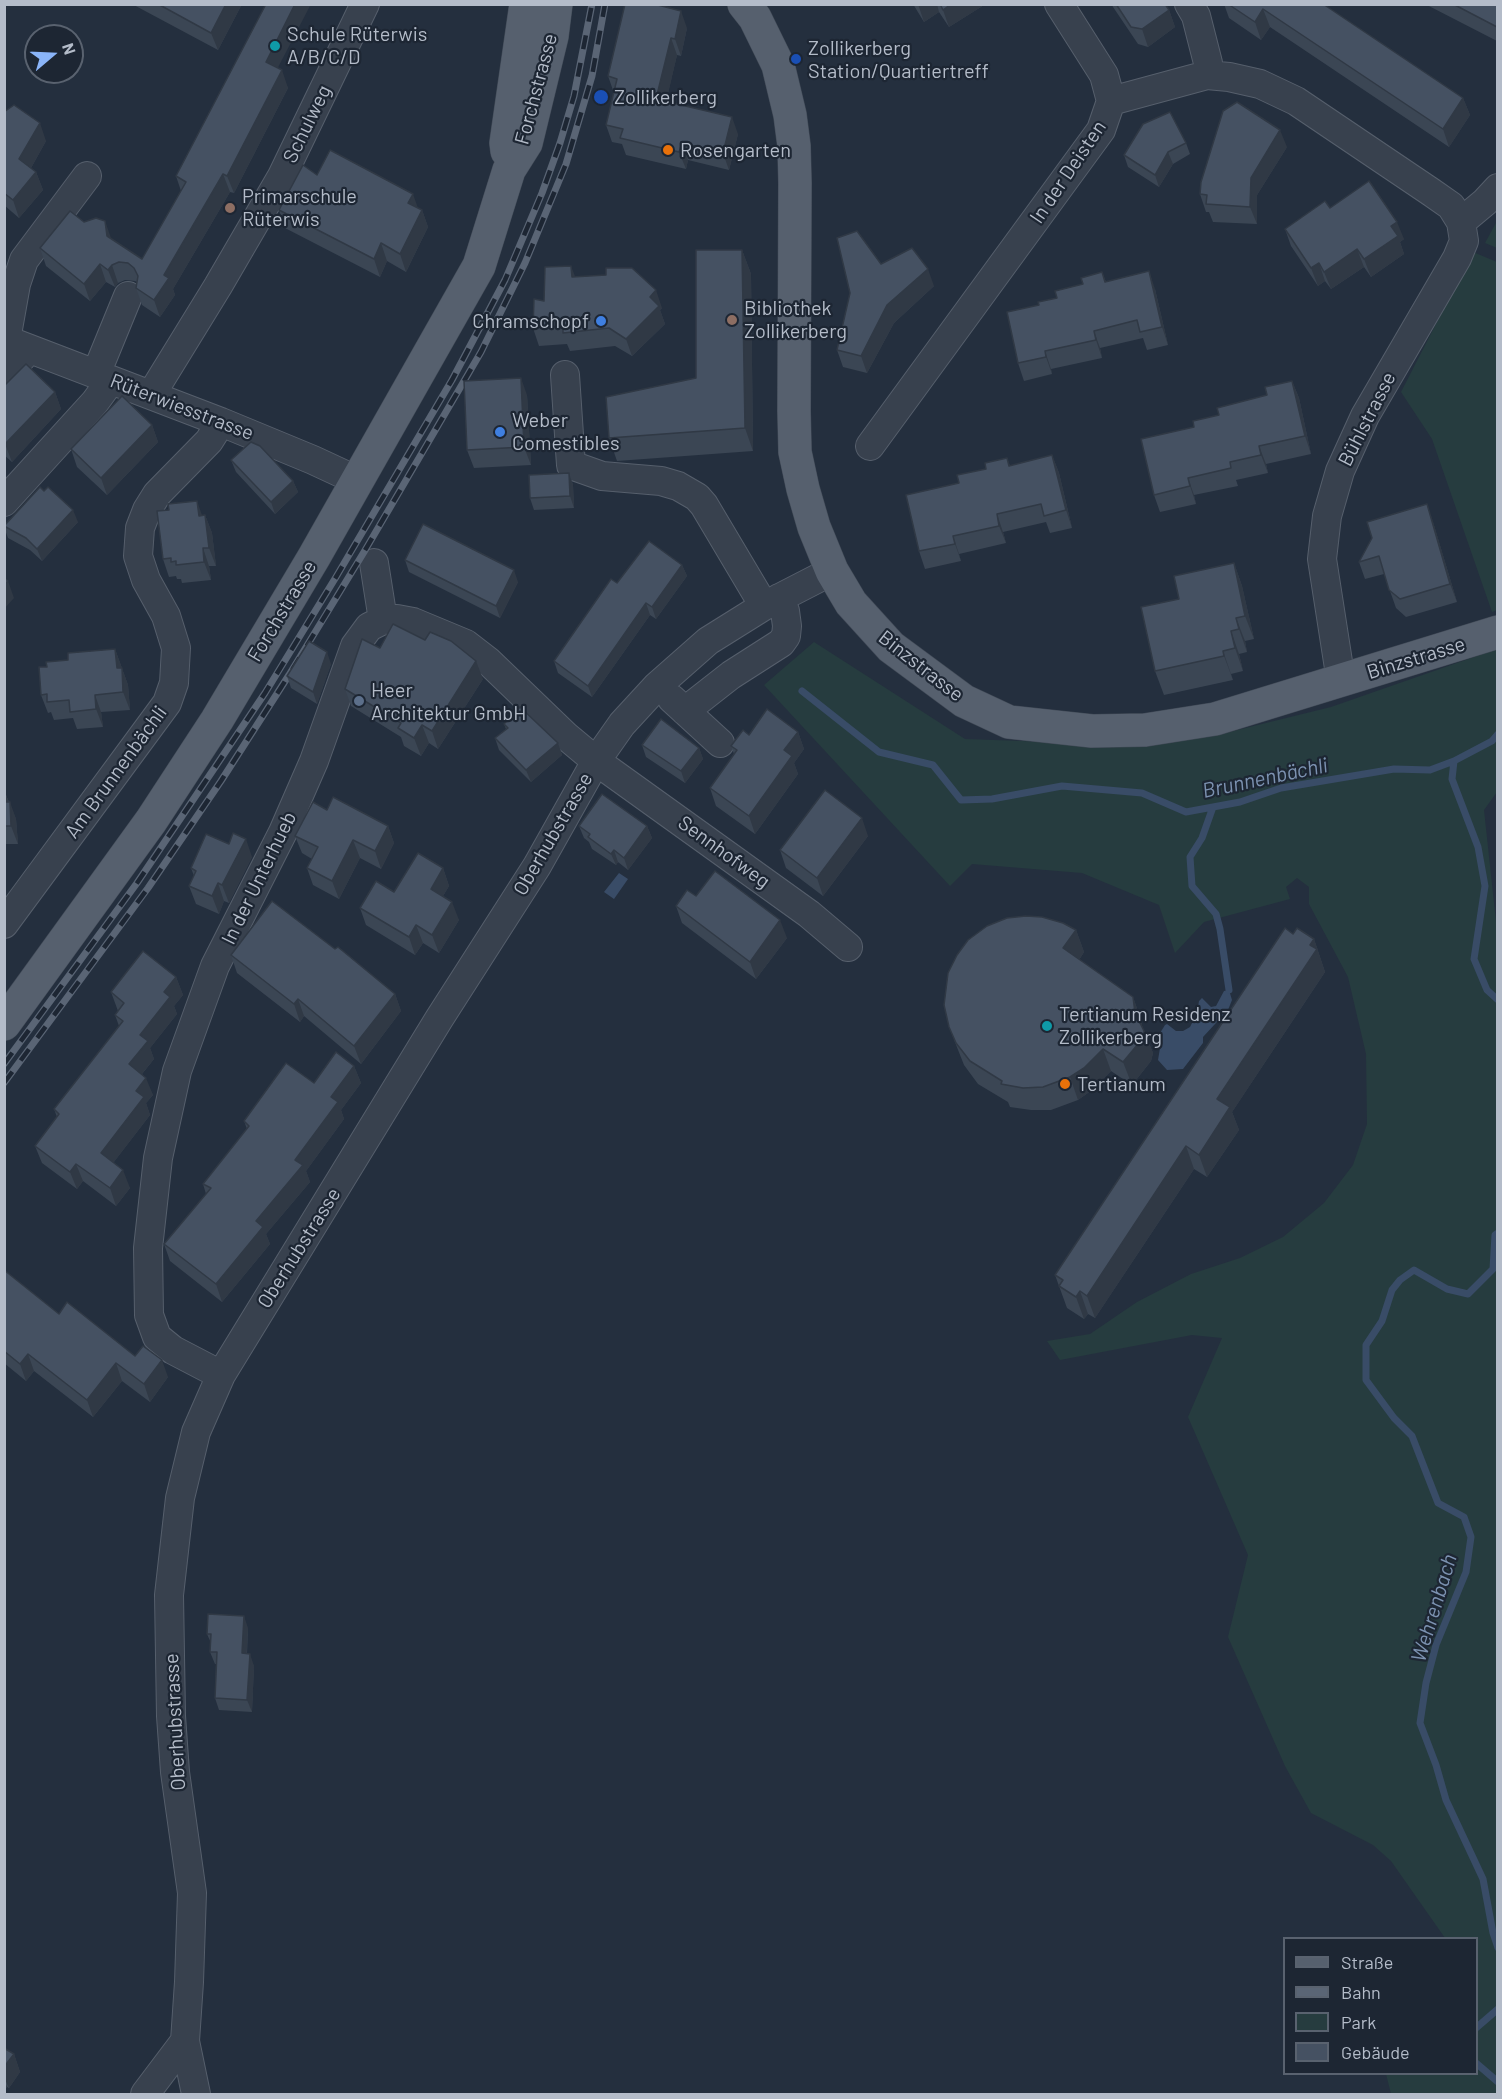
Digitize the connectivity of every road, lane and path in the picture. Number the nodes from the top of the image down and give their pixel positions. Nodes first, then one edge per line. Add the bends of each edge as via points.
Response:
1 (365, 4) edge
2 (526, 4) edge
3 (556, 4) edge
4 (744, 4) edge
5 (1059, 4) edge
6 (1189, 4) edge
7 (1207, 75) junction
8 (1111, 100) junction
9 (509, 170) junction
10 (87, 176) dead end
11 (1497, 188) edge
12 (1461, 222) junction
13 (128, 296) dead end
14 (13, 343) edge
15 (565, 375) dead end
16 (104, 377) junction
17 (4, 378) edge
18 (151, 395) junction
19 (221, 422) junction
20 (870, 446) dead end
21 (356, 480) junction
22 (4, 502) edge
23 (374, 563) dead end
24 (832, 571) junction
25 (772, 602) junction
26 (383, 620) junction
27 (1497, 632) edge
28 (1341, 681) junction
29 (657, 686) junction
30 (685, 711) junction
31 (720, 742) dead end
32 (596, 761) junction
33 (4, 924) edge
34 (848, 947) dead end
35 (4, 1024) edge
36 (221, 1374) junction
37 (185, 2041) junction
38 (145, 2094) edge
39 (196, 2094) edge

1 - 18 street, Schulweg via 282,176
2 - 9 main road, Forchstrasse via 506,143
3 - 9 main road, Forchstrasse via 526,143
4 - 24 main road, Binzstrasse via 778,65 790,115 795,183 795,452 814,527
5 - 8 street via 1104,75
6 - 7 street via 1208,63
7 - 8 street, In der Deisten
7 - 12 street, In der Deisten via 1260,84 1296,101 1450,206
8 - 20 street, In der Deisten via 1101,130
9 - 21 main road, Forchstrasse via 479,266
10 - 14 street via 24,260 16,284
11 - 12 street
12 - 28 street, Bühlstrasse via 1464,241 1457,258 1365,416 1340,471 1327,516 1322,559
13 - 16 street
14 - 16 street, Rüterwiesstrasse
14 - 17 street
15 - 25 street via 571,465 602,476 661,481 697,497
16 - 18 street, Rüterwiesstrasse
16 - 22 street via 95,402
18 - 19 street, Rüterwiesstrasse
19 - 21 street, Rüterwiesstrasse
19 - 33 street, Am Brunnenbächli via 209,441 157,494 140,528 138,556 176,648 174,683 167,703
21 - 35 main road, Forchstrasse via 217,720 151,821
23 - 26 street
24 - 25 street, Oberhubstrasse
24 - 28 main road, Binzstrasse via 851,603 891,648 964,701 1009,722 1092,731 1145,730 1215,719
25 - 29 street, Oberhubstrasse via 708,641
25 - 30 street via 785,610 787,626 782,643 731,675
26 - 32 street via 414,622 466,644
26 - 36 street, In der Unterhueb via 369,627 355,646 283,832 215,966 177,1071 158,1158 148,1248 149,1315 157,1336 173,1350
27 - 28 main road, Binzstrasse
29 - 30 street
29 - 32 street, Oberhubstrasse via 621,724
30 - 31 street
32 - 34 street, Sennhofweg via 809,914
32 - 36 street, Oberhubstrasse via 537,866
36 - 37 street, Oberhubstrasse via 196,1432 183,1487 169,1595 175,1772 192,1893
37 - 38 street
37 - 39 street, Oberhubstrasse

